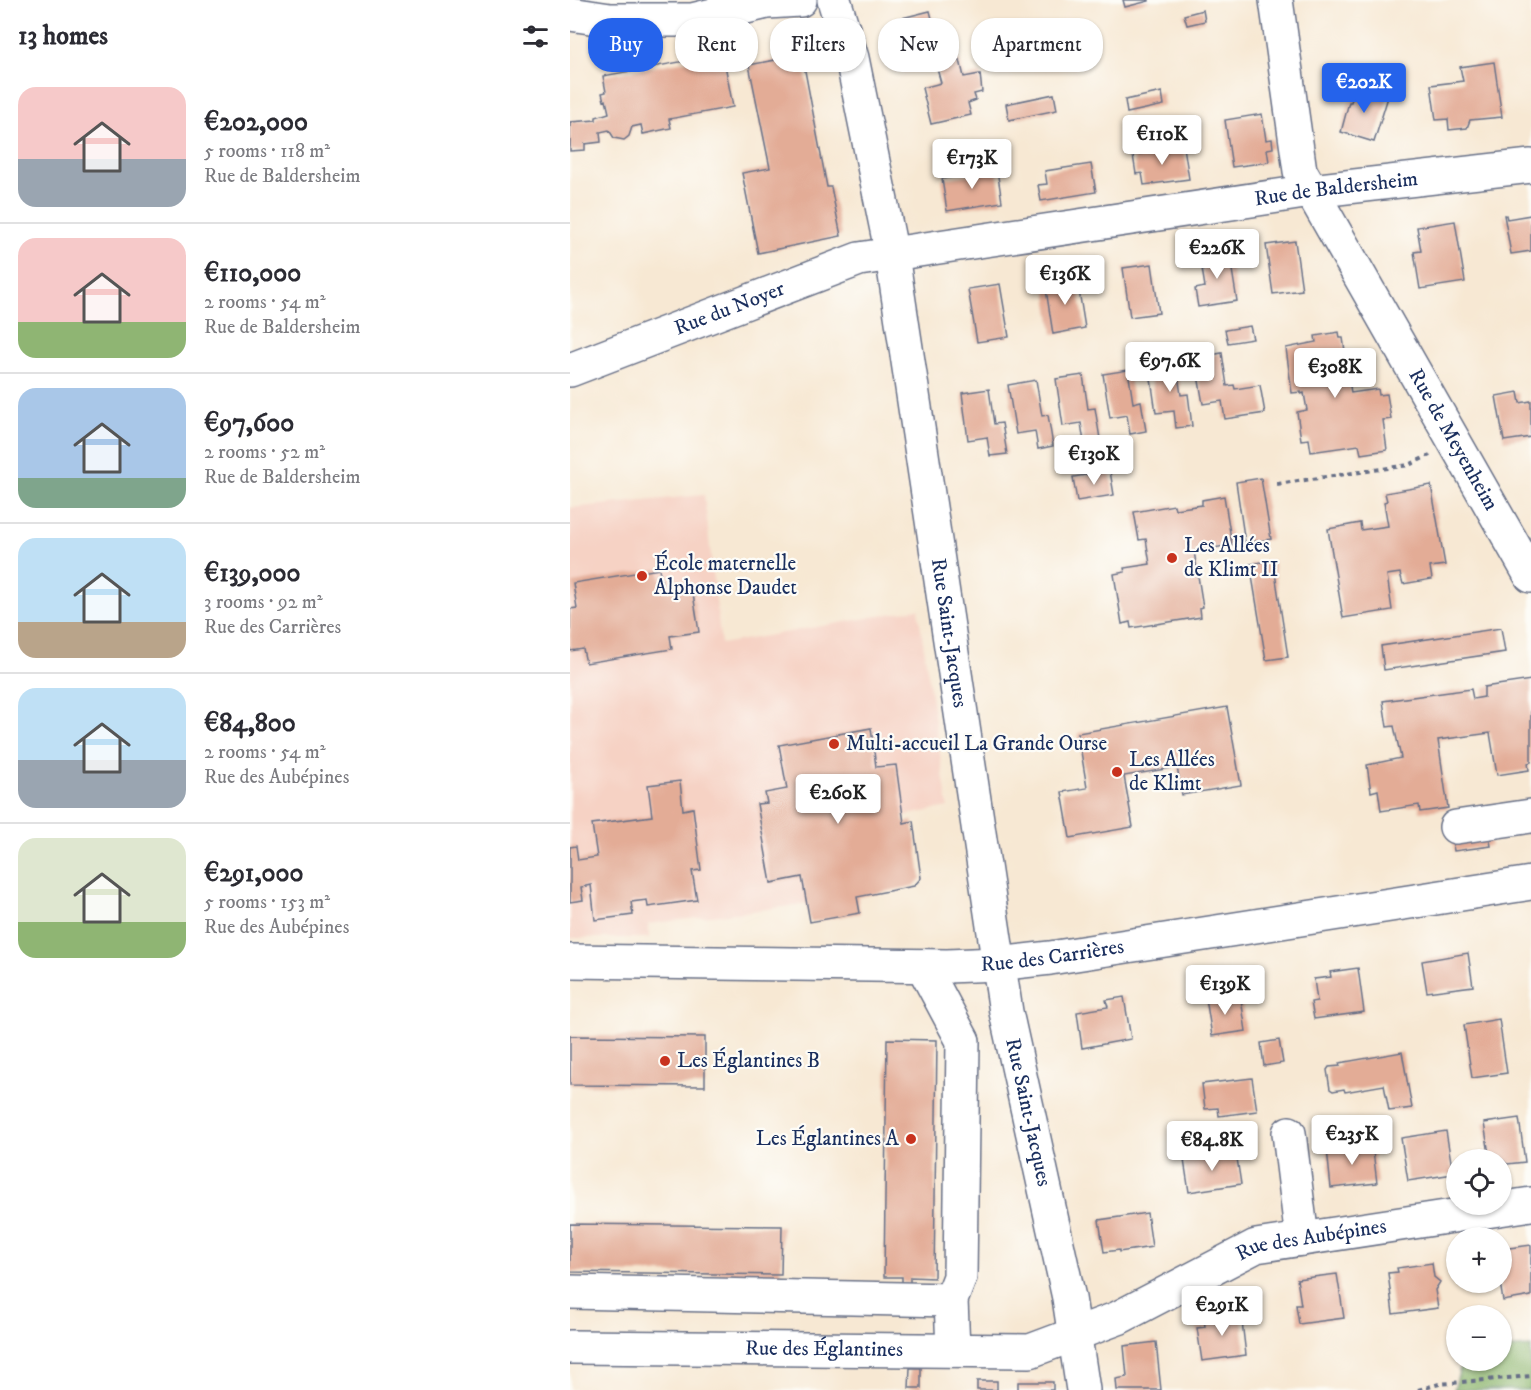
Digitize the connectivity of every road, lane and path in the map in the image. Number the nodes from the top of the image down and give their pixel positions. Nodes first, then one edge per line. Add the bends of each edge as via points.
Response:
1 (800, 0) edge
2 (834, 0) edge
3 (1276, 0) edge
4 (570, 15) edge
5 (1531, 166) edge
6 (1311, 191) junction
7 (892, 255) junction
8 (570, 370) edge
9 (1455, 442) junction
10 (1277, 484) dead end
11 (1520, 533) edge
12 (1531, 576) edge
13 (1531, 816) edge
14 (1456, 827) dead end
15 (1531, 883) edge
16 (570, 961) edge
17 (998, 964) junction
18 (923, 966) junction
19 (1289, 1133) dead end
20 (1531, 1204) edge
21 (1302, 1239) junction
22 (570, 1292) edge
23 (951, 1300) junction
24 (1073, 1335) junction
25 (570, 1347) edge
26 (954, 1350) junction
27 (1531, 1376) edge
28 (1083, 1390) edge
29 (1418, 1390) edge

1 - 4 street via 767,2 692,20 610,20
2 - 7 street, Rue Saint-Jacques via 852,58
3 - 6 street, Rue de Meyenheim via 1300,171
5 - 6 street, Rue de Baldersheim
6 - 7 street, Rue de Baldersheim
6 - 9 street, Rue de Meyenheim
7 - 8 street, Rue du Noyer via 859,259
7 - 17 street, Rue Saint-Jacques
9 - 10 path via 1409,465
9 - 11 street, Rue de Meyenheim
11 - 12 street, Rue de Meyenheim
13 - 14 street
15 - 17 street, Rue des Carrières
16 - 18 street, Rue des Carrières
17 - 18 street, Rue des Carrières
17 - 24 street, Rue Saint-Jacques via 1069,1298
18 - 23 street via 963,1041 960,1277
19 - 21 street
20 - 21 street, Rue des Aubépines
21 - 24 street, Rue des Aubépines via 1256,1246 1118,1318
22 - 23 street
23 - 26 street
24 - 26 street, Rue des Églantines via 1030,1351
24 - 28 street, Rue Saint-Jacques
25 - 26 street, Rue des Églantines
27 - 29 path via 1439,1384

